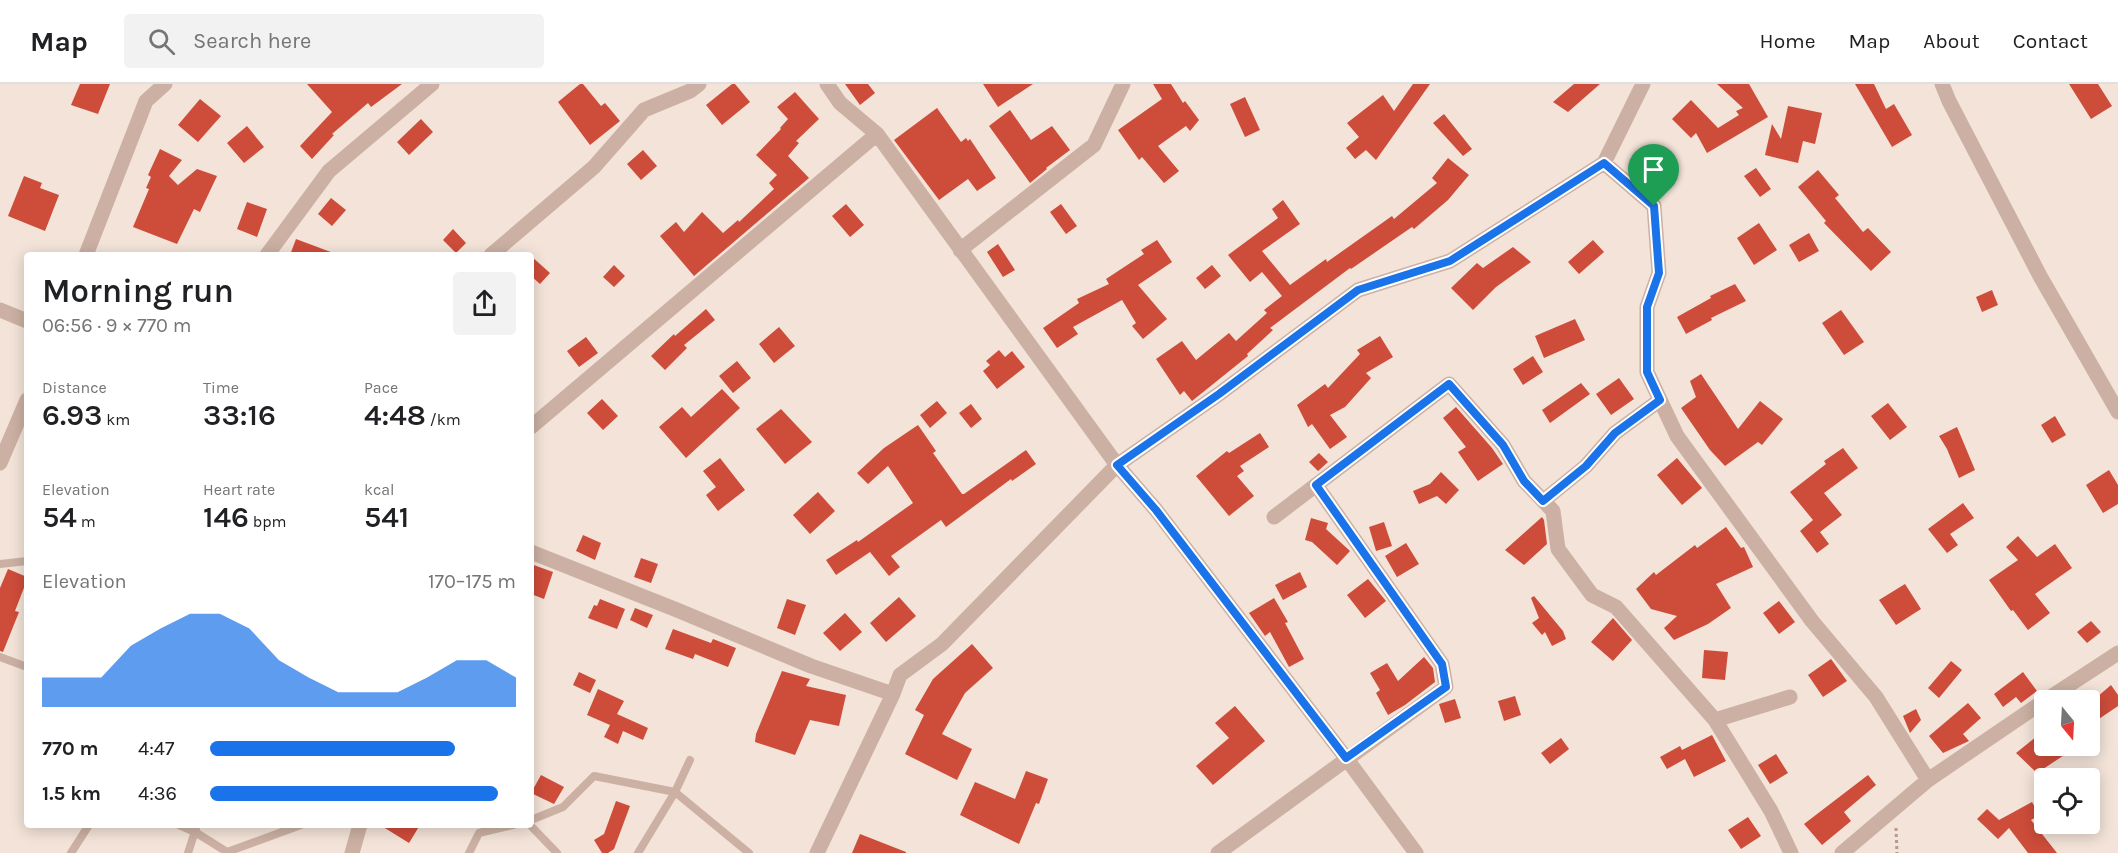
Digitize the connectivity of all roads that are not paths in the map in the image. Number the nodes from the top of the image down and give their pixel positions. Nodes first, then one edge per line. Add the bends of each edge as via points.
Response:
1 (165, 84) edge
2 (432, 84) edge
3 (699, 84) edge
4 (827, 84) edge
5 (1123, 84) edge
6 (1643, 84) edge
7 (1942, 84) edge
8 (877, 134) junction
9 (1604, 163) junction
10 (960, 250) junction
11 (87, 252) edge
12 (269, 252) edge
13 (495, 252) edge
14 (0, 310) edge
15 (24, 320) edge
16 (1660, 400) junction
17 (24, 407) edge
18 (2118, 412) edge
19 (534, 424) edge
20 (0, 463) edge
21 (1117, 465) junction
22 (1316, 485) junction
23 (1543, 501) junction
24 (1274, 517) dead end
25 (534, 553) edge
26 (24, 561) edge
27 (0, 564) edge
28 (2118, 653) edge
29 (0, 657) edge
30 (24, 666) edge
31 (2062, 690) edge
32 (893, 694) junction
33 (1790, 697) dead end
34 (2034, 708) edge
35 (1715, 720) junction
36 (1346, 758) junction
37 (690, 760) dead end
38 (1928, 780) junction
39 (675, 792) junction
40 (534, 819) edge
41 (87, 828) edge
42 (196, 828) edge
43 (293, 828) edge
44 (359, 828) edge
45 (500, 828) edge
46 (533, 828) edge
47 (71, 853) edge
48 (188, 853) edge
49 (352, 853) edge
50 (469, 853) edge
51 (557, 853) edge
52 (638, 853) edge
53 (749, 853) edge
54 (817, 853) edge
55 (1218, 853) edge
56 (1416, 853) edge
57 (1791, 853) edge
58 (1842, 853) edge

1 - 11 street via 146,101
2 - 12 street via 328,171
3 - 13 street via 644,110 594,167
4 - 8 street via 840,103
5 - 10 street via 1095,145
6 - 9 street
7 - 18 street via 2040,276
8 - 10 street
8 - 19 street
9 - 16 street via 1654,206 1659,273 1647,307 1647,372
9 - 21 street via 1450,261 1358,290
10 - 21 street
14 - 15 street
16 - 23 street via 1615,433 1586,466
16 - 38 street via 1677,436 1812,621 1876,697
17 - 20 street
21 - 32 street via 942,644 900,675
21 - 36 street via 1156,510
22 - 23 street via 1449,384 1503,445 1524,481
22 - 24 street
22 - 36 street via 1442,664 1446,687
23 - 35 street via 1553,511 1558,549 1593,596 1616,607
25 - 32 street via 811,666
26 - 27 lane
28 - 31 street
29 - 30 lane
32 - 54 street
33 - 35 street
34 - 38 street
35 - 57 street via 1771,811
36 - 55 street
36 - 56 street
37 - 39 lane
38 - 58 street
39 - 40 lane via 594,776 563,807
39 - 52 lane
39 - 53 lane
41 - 47 lane
42 - 43 lane via 227,852
42 - 48 lane
44 - 49 street
45 - 50 lane via 479,833
46 - 51 lane

